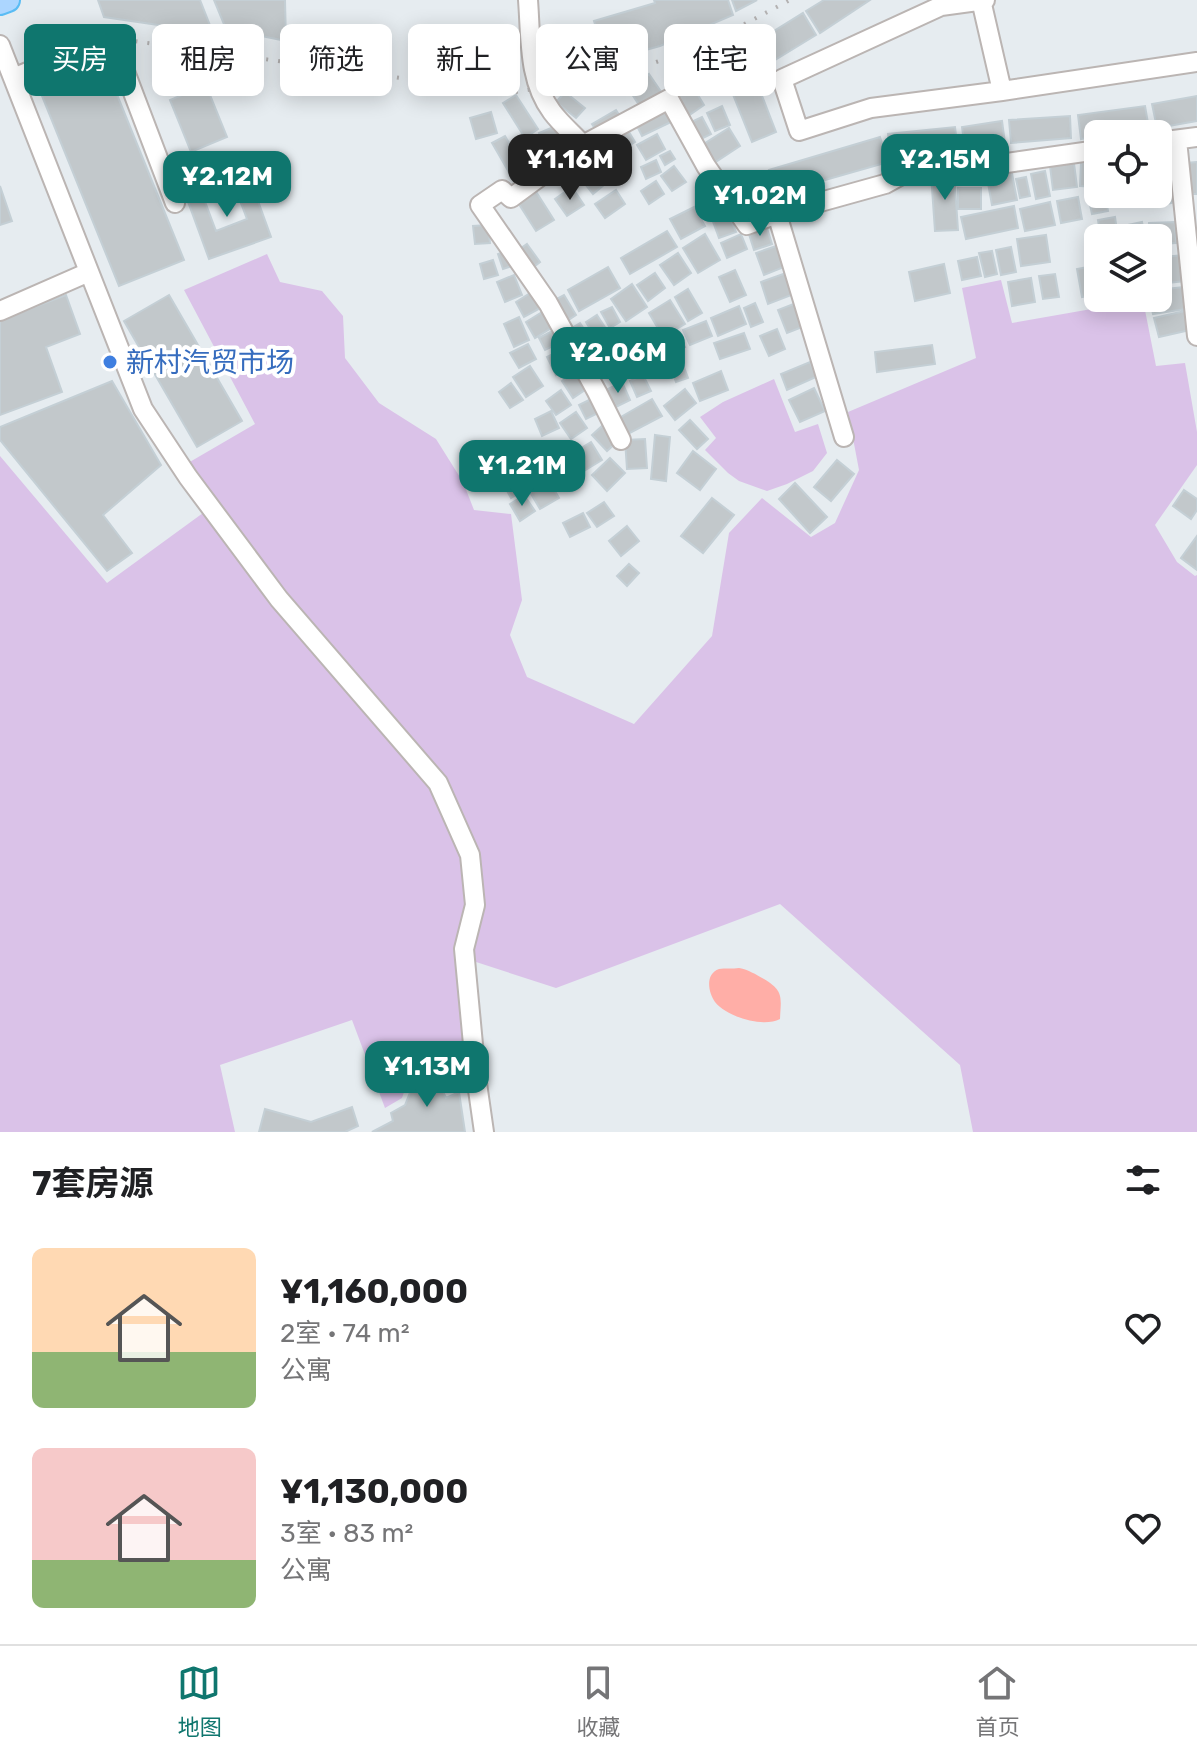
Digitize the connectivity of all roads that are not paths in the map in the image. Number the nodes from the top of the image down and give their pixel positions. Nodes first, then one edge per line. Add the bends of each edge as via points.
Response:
1 (8, 0) edge
2 (528, 0) edge
3 (982, 0) edge
4 (0, 3) edge
5 (0, 45) edge
6 (1197, 62) edge
7 (13, 78) junction
8 (1002, 91) junction
9 (1197, 137) edge
10 (1177, 140) junction
11 (1172, 141) edge
12 (583, 145) junction
13 (1084, 152) edge
14 (175, 203) dead end
15 (777, 214) junction
16 (1193, 257) edge
17 (89, 272) junction
18 (0, 311) edge
19 (1197, 336) edge
20 (844, 437) dead end
21 (621, 440) dead end
22 (484, 1132) edge

1 - 4 main road
2 - 12 street via 539,88 552,112
3 - 8 street
3 - 8 street via 941,6 782,79 799,131 871,108
5 - 7 street
6 - 8 street
7 - 14 street via 86,48 121,61
7 - 17 street
9 - 10 street
10 - 11 street
10 - 16 street
12 - 15 street via 669,99 747,225
12 - 21 street via 511,198 502,190 480,205 548,303
13 - 15 street via 979,167 923,163 885,184
15 - 20 street
16 - 19 street
17 - 18 street
17 - 22 street via 143,409 188,477 279,599 438,783 470,855 475,905 464,949

